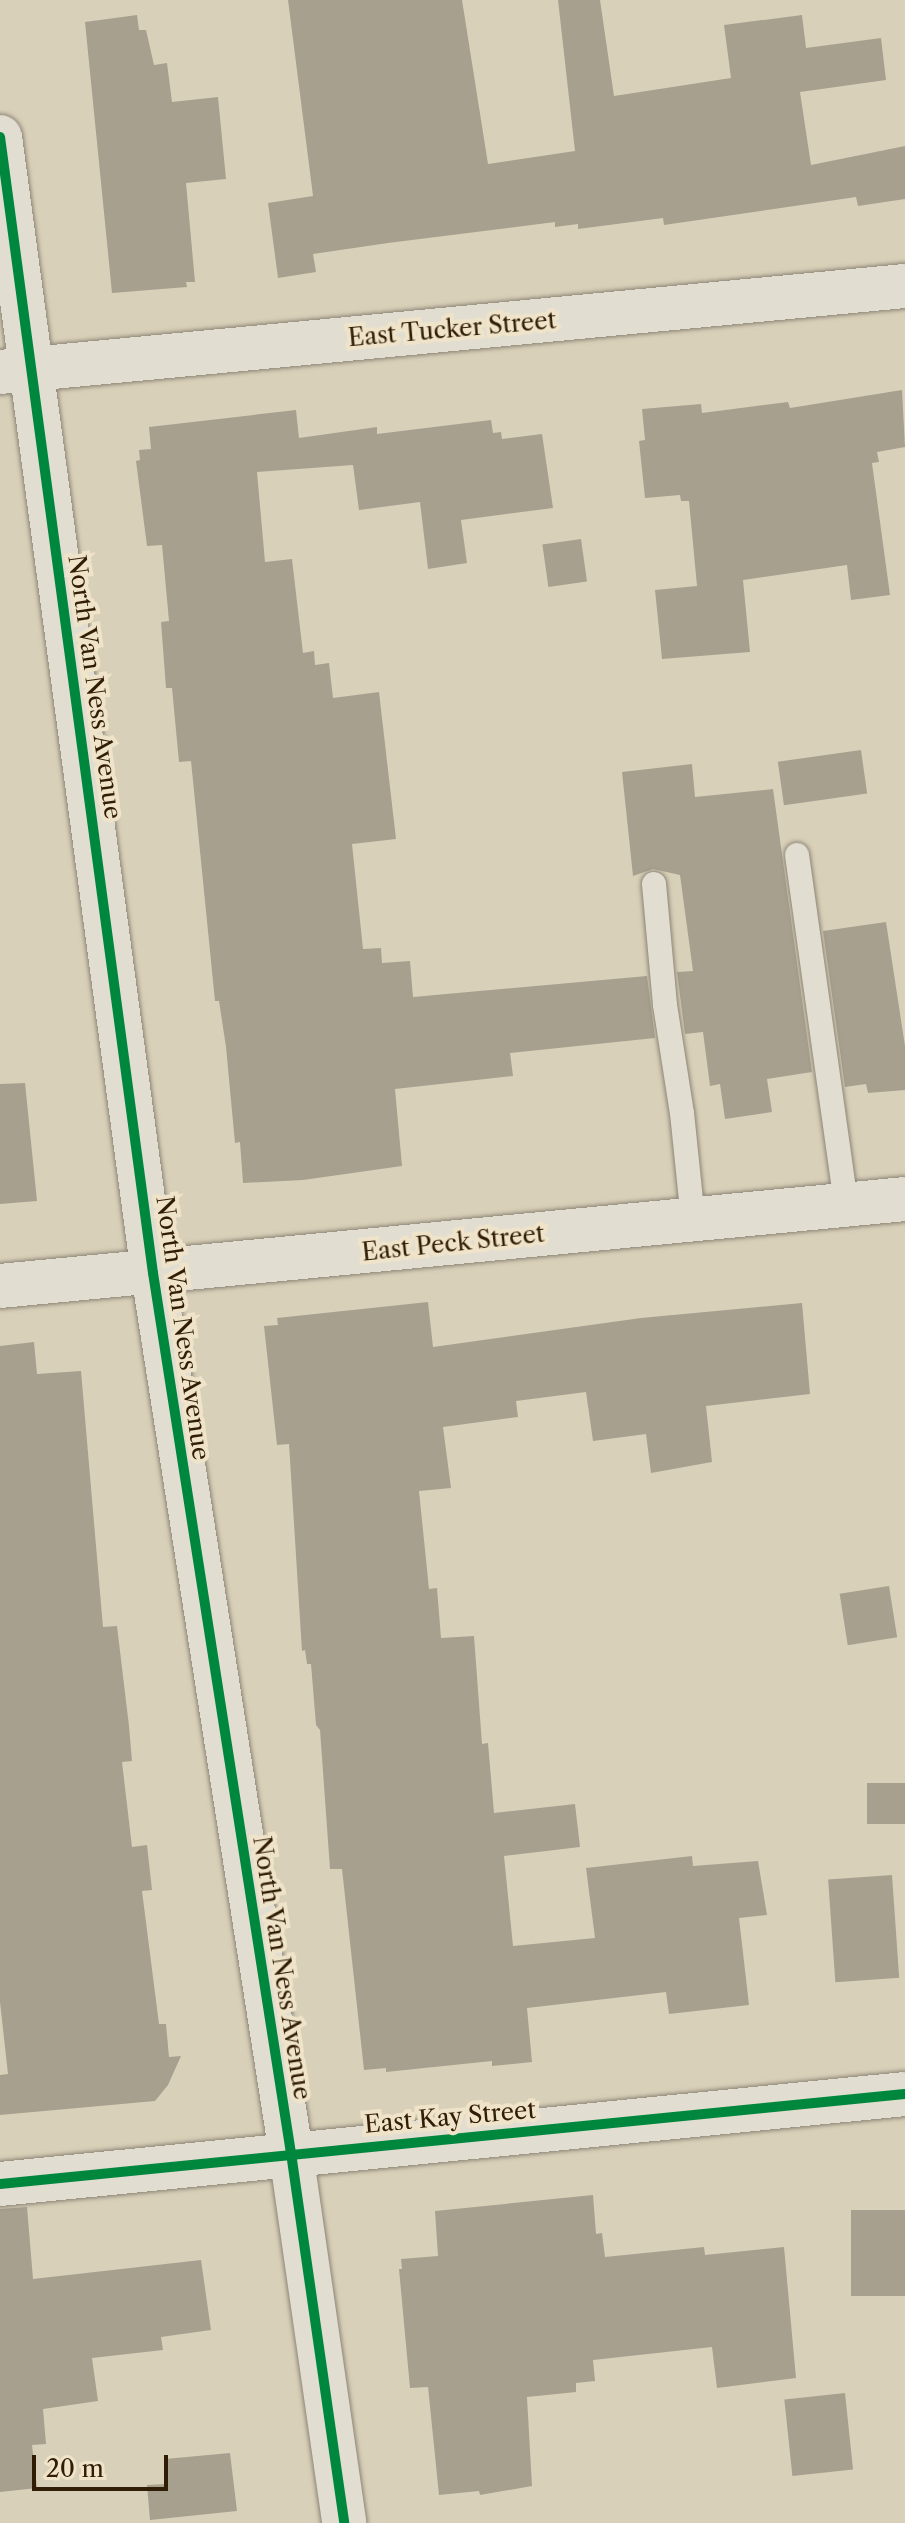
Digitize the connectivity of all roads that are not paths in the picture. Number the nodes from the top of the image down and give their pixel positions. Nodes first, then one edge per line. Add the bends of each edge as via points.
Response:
1 (0, 137) edge
2 (905, 286) edge
3 (16, 370) edge
4 (797, 855) dead end
5 (654, 884) dead end
6 (905, 1199) edge
7 (846, 1205) junction
8 (693, 1220) junction
9 (153, 1273) junction
10 (0, 1286) edge
11 (905, 2094) edge
12 (291, 2153) junction
13 (0, 2184) edge
14 (344, 2523) edge

1 - 3 street, North Van Ness Avenue
2 - 3 street, East Tucker Street
3 - 9 street, North Van Ness Avenue
4 - 7 lane
5 - 8 lane
6 - 7 street, East Peck Street
7 - 8 street, East Peck Street
8 - 9 street, East Peck Street
9 - 10 street, East Peck Street
9 - 12 street, North Van Ness Avenue
11 - 12 street, East Kay Street
12 - 13 street, East Kay Street
12 - 14 street, North Van Ness Avenue

